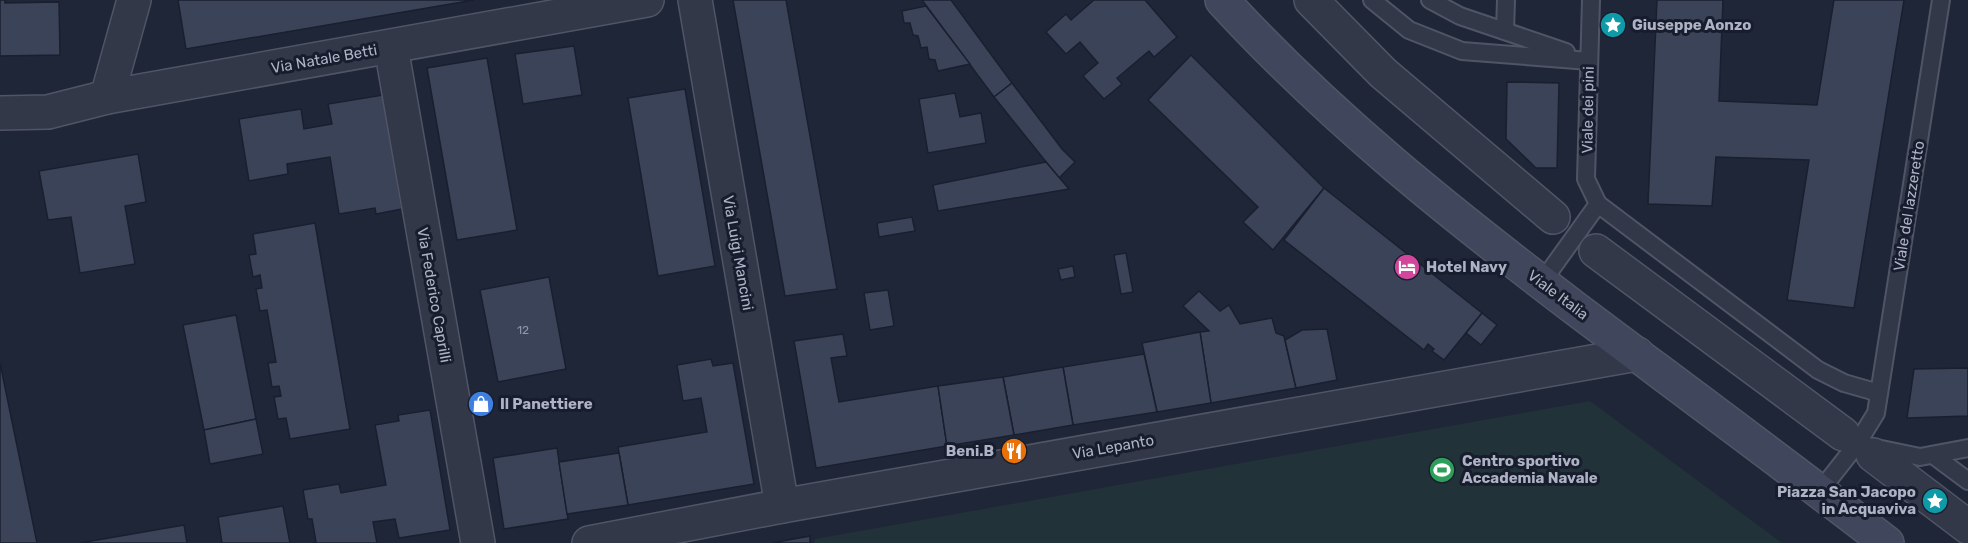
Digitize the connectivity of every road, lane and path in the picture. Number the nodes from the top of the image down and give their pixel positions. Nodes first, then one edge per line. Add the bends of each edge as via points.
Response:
1 (134, 0) edge
2 (647, 0) edge
3 (695, 0) edge
4 (1222, 0) edge
5 (1311, 0) edge
6 (1372, 0) edge
7 (1430, 0) edge
8 (1506, 0) edge
9 (1591, 0) edge
10 (1941, 0) edge
11 (1504, 31) junction
12 (392, 47) junction
13 (1589, 61) junction
14 (107, 97) junction
15 (0, 113) edge
16 (1594, 210) junction
17 (1553, 217) dead end
18 (1596, 251) dead end
19 (1542, 282) junction
20 (1637, 354) junction
21 (1879, 393) junction
22 (1858, 444) junction
23 (1968, 448) edge
24 (1933, 455) junction
25 (1968, 481) edge
26 (1820, 491) junction
27 (782, 506) junction
28 (1968, 527) edge
29 (478, 543) edge
30 (589, 543) edge
31 (1887, 543) edge

1 - 14 street
2 - 12 street, Via Natale Betti
3 - 27 street, Via Luigi Mancini
4 - 19 main road, Viale Italia via 1369,145
5 - 17 street via 1383,73
6 - 13 lane via 1409,30 1462,51
7 - 11 lane via 1460,16
8 - 11 lane
9 - 13 lane, Viale dei pini
10 - 21 lane, Viale del lazzeretto
11 - 13 lane
12 - 14 street, Via Natale Betti
12 - 29 street, Via Federico Caprilli
13 - 16 lane, Viale dei pini via 1586,179
14 - 15 street, Via Natale Betti via 48,112
16 - 19 lane
16 - 21 lane via 1818,370
18 - 22 street
19 - 20 main road, Viale Italia
20 - 26 main road, Viale Italia
20 - 27 street, Via Lepanto
21 - 22 lane, Viale del lazzeretto via 1876,413
22 - 24 lane via 1920,457
22 - 26 lane
22 - 28 street
23 - 24 lane
24 - 25 lane
26 - 31 main road, Viale Italia
27 - 30 street, Via Lepanto

